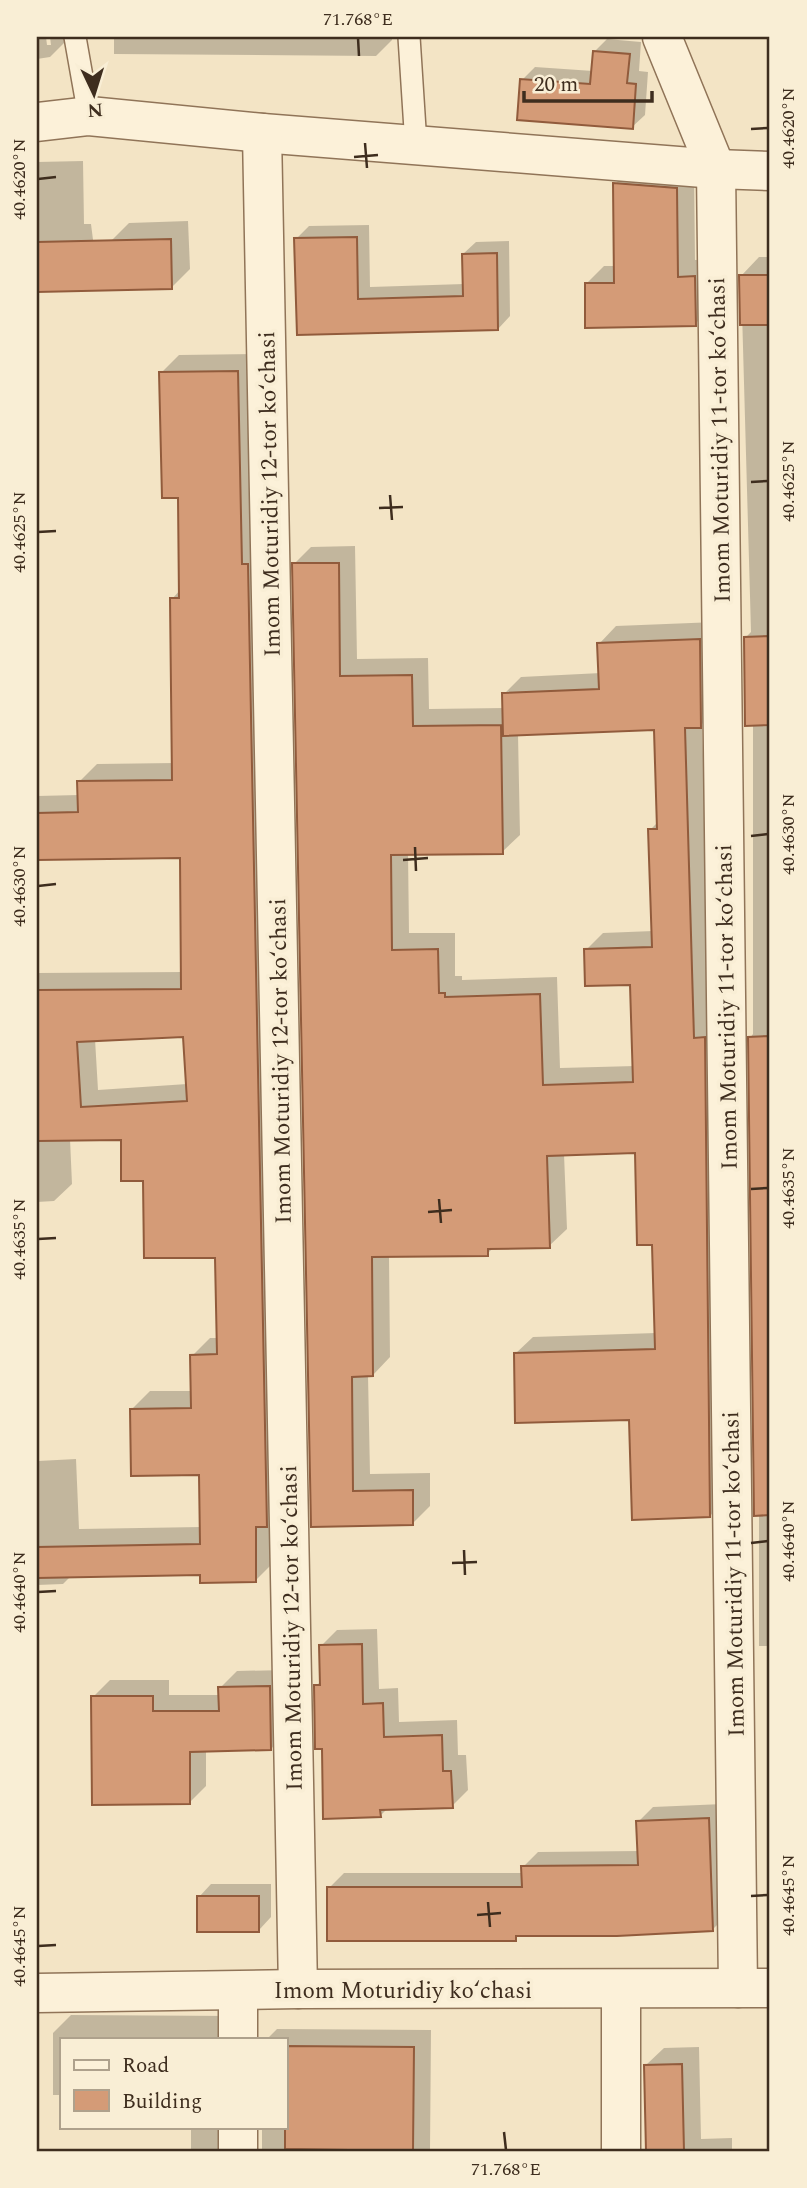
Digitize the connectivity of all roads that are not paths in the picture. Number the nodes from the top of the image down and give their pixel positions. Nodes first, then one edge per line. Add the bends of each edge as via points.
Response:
1 (75, 37) edge
2 (409, 37) edge
3 (662, 37) edge
4 (89, 116) junction
5 (37, 122) edge
6 (262, 133) junction
7 (416, 145) junction
8 (716, 169) junction
9 (770, 171) edge
10 (754, 1988) edge
11 (298, 1989) junction
12 (621, 1990) junction
13 (237, 1991) junction
14 (37, 1993) edge
15 (238, 2038) edge
16 (238, 2128) edge
17 (238, 2151) edge
18 (621, 2151) edge

1 - 4 lane
2 - 7 lane
3 - 8 street, Imom Moturidiy 11-tor koʻchasi
4 - 5 street
4 - 6 street
6 - 7 street
6 - 11 street, Imom Moturidiy 12-tor koʻchasi
7 - 8 street
8 - 9 street
8 - 10 street, Imom Moturidiy 11-tor koʻchasi
10 - 12 street, Imom Moturidiy koʻchasi
11 - 12 street, Imom Moturidiy koʻchasi
11 - 13 street, Imom Moturidiy koʻchasi
12 - 18 street
13 - 14 street, Imom Moturidiy koʻchasi
13 - 15 street
16 - 17 street

